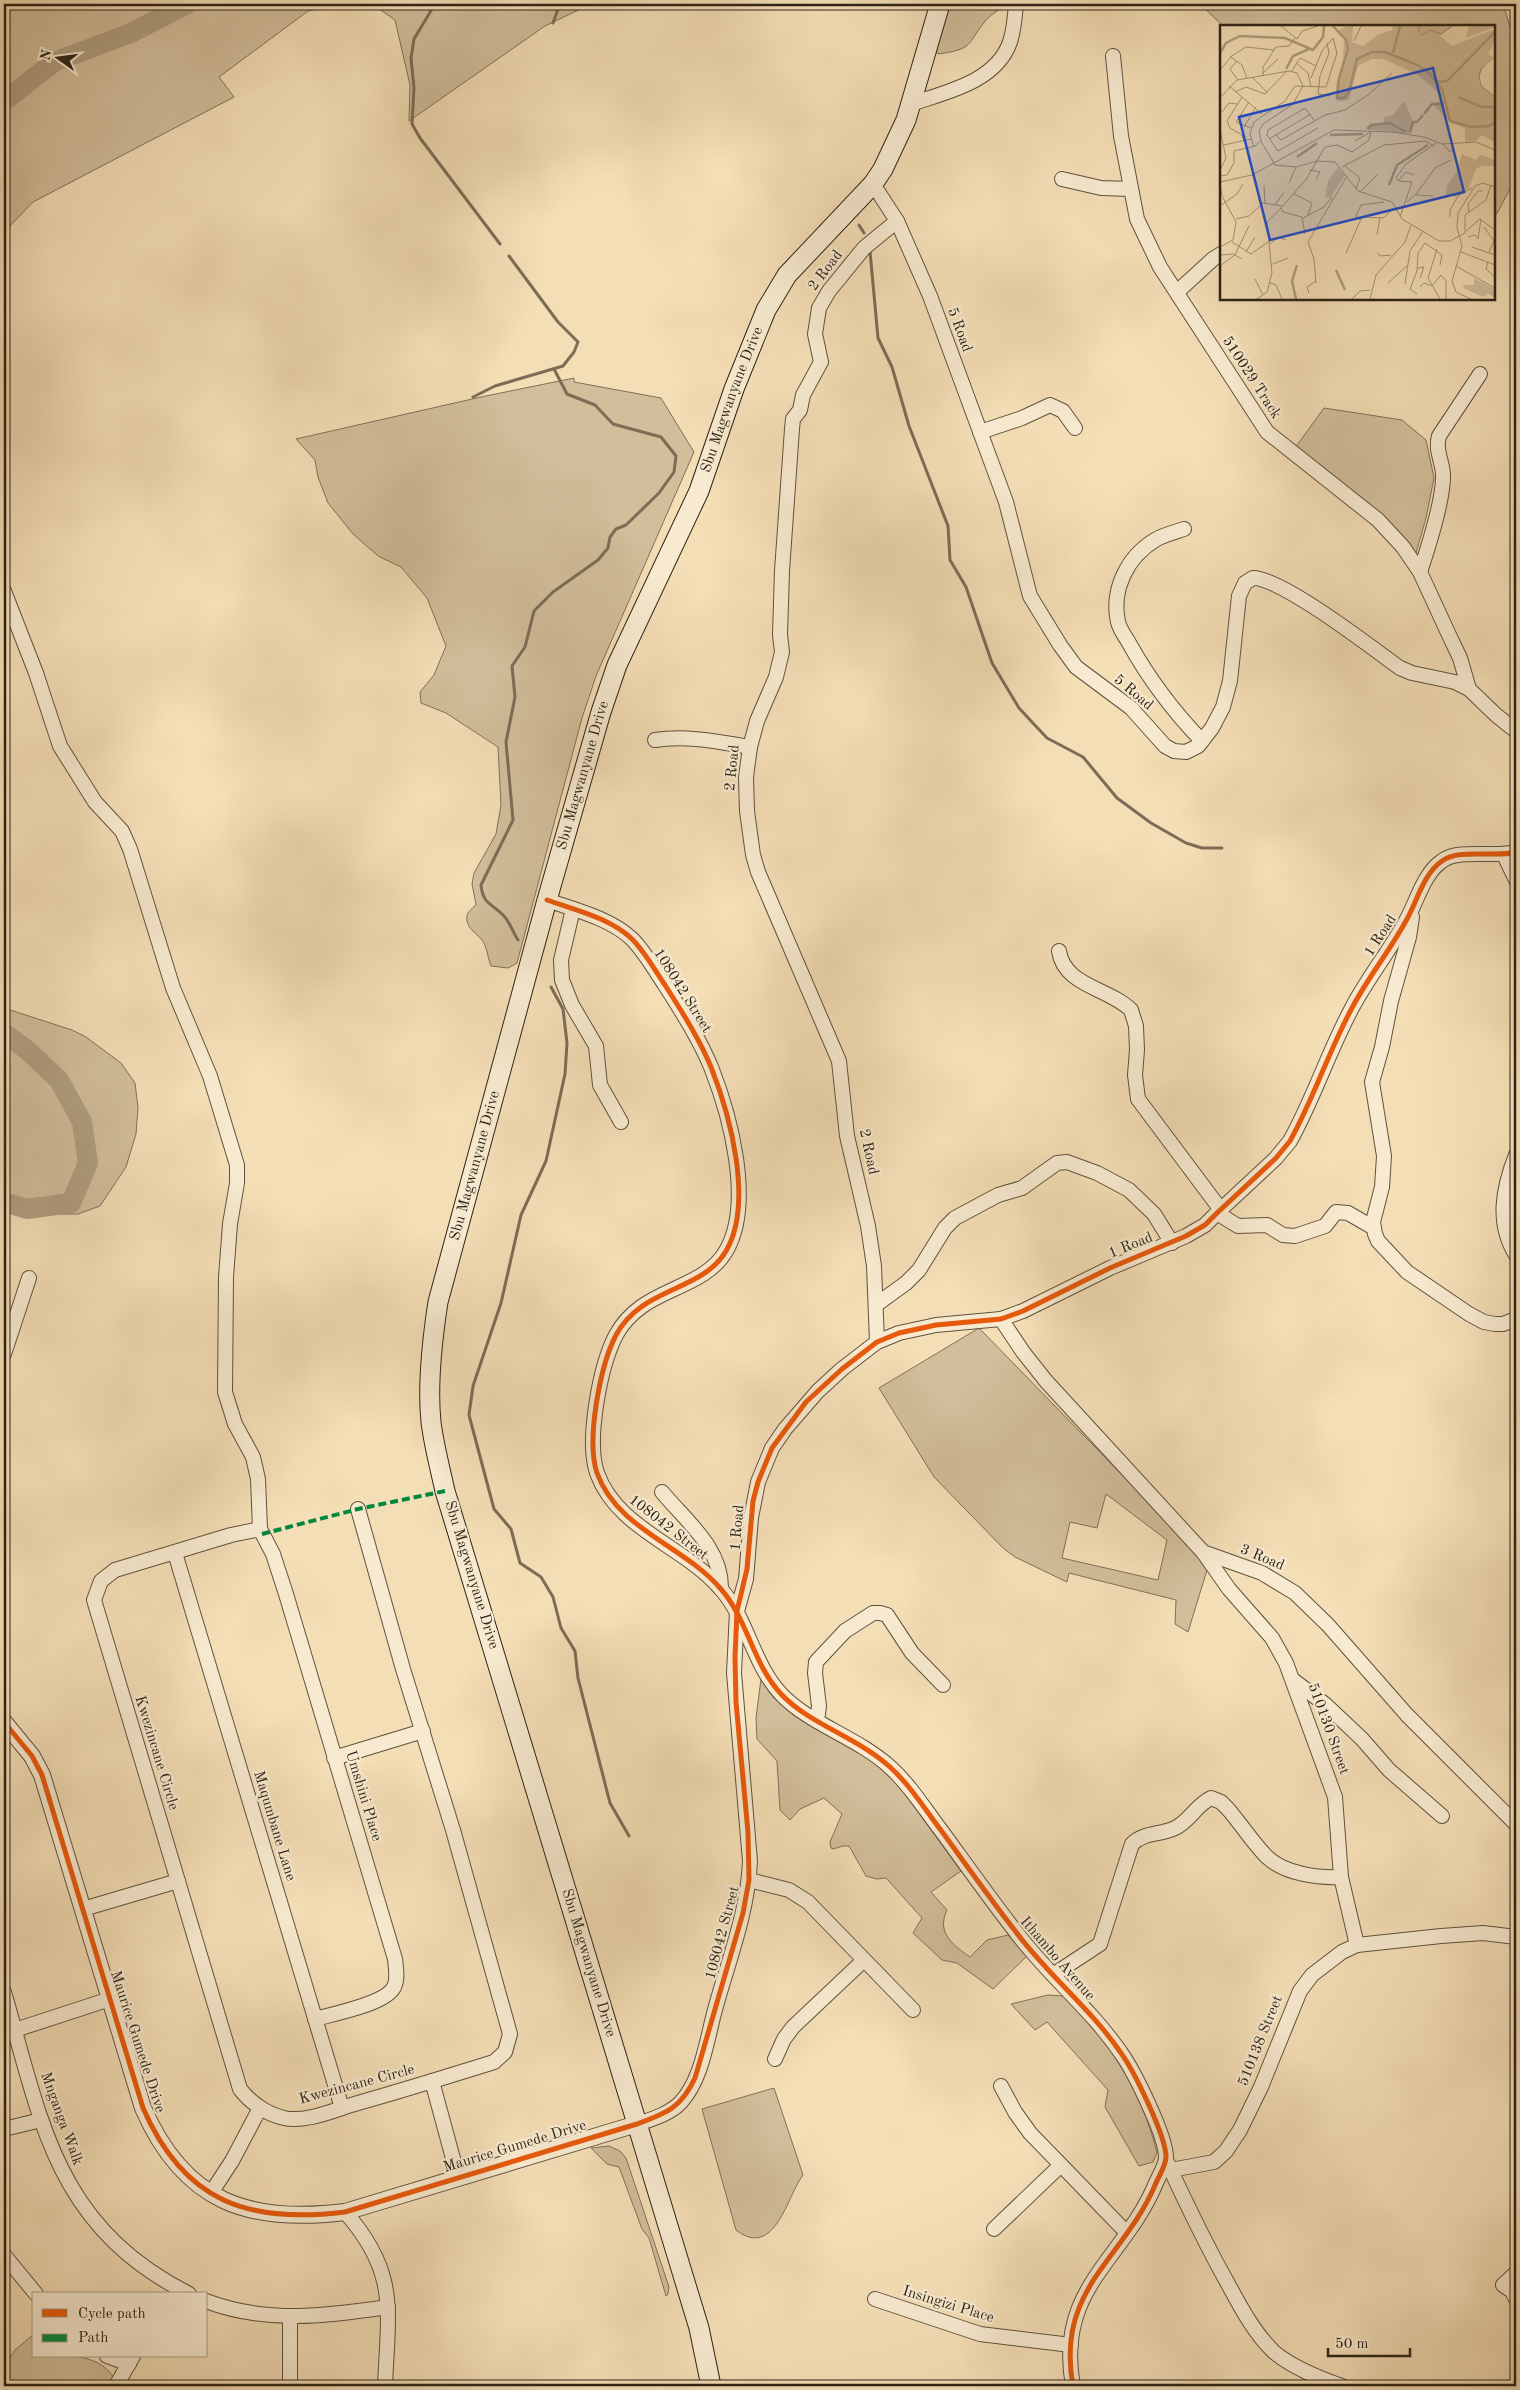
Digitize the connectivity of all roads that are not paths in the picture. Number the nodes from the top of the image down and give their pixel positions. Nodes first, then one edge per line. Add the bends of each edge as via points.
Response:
1 (940, 4) edge
2 (1016, 4) edge
3 (1113, 56) dead end
4 (911, 104) junction
5 (1062, 180) dead end
6 (873, 184) junction
7 (1131, 189) junction
8 (897, 221) junction
9 (1220, 255) edge
10 (1177, 292) junction
11 (1480, 374) dead end
12 (1075, 428) dead end
13 (980, 432) junction
14 (1184, 529) dead end
15 (1420, 572) junction
16 (4, 591) edge
17 (1469, 689) junction
18 (1516, 731) edge
19 (655, 740) dead end
20 (1202, 741) junction
21 (750, 747) junction
22 (1510, 854) edge
23 (1516, 880) edge
24 (547, 900) junction
25 (1414, 906) junction
26 (573, 909) junction
27 (1059, 951) dead end
28 (621, 1122) dead end
29 (1516, 1155) edge
30 (1219, 1212) junction
31 (1374, 1228) junction
32 (1172, 1243) junction
33 (1516, 1255) edge
34 (29, 1278) dead end
35 (877, 1304) junction
36 (1002, 1319) junction
37 (1516, 1319) edge
38 (877, 1342) junction
39 (4, 1354) edge
40 (662, 1492) dead end
41 (358, 1509) dead end
42 (261, 1532) junction
43 (1203, 1552) junction
44 (175, 1553) junction
45 (721, 1589) junction
46 (737, 1611) junction
47 (1293, 1679) junction
48 (943, 1684) dead end
49 (818, 1721) junction
50 (4, 1722) edge
51 (423, 1731) junction
52 (334, 1758) junction
53 (1442, 1816) dead end
54 (1516, 1824) edge
55 (1341, 1877) junction
56 (749, 1880) junction
57 (178, 1881) junction
58 (83, 1909) junction
59 (1516, 1937) edge
60 (1357, 1944) junction
61 (864, 1960) junction
62 (1053, 1975) junction
63 (4, 1992) edge
64 (110, 1999) junction
65 (912, 2010) dead end
66 (315, 2019) junction
67 (15, 2030) junction
68 (775, 2059) dead end
69 (432, 2081) junction
70 (1001, 2086) dead end
71 (260, 2108) junction
72 (342, 2108) junction
73 (41, 2120) junction
74 (637, 2124) junction
75 (4, 2129) edge
76 (1061, 2165) junction
77 (1169, 2165) junction
78 (458, 2177) junction
79 (211, 2193) junction
80 (345, 2212) junction
81 (994, 2229) dead end
82 (1127, 2233) junction
83 (4, 2255) edge
84 (1516, 2273) edge
85 (169, 2289) edge
86 (34, 2292) edge
87 (875, 2299) dead end
88 (1516, 2299) edge
89 (208, 2302) edge
90 (388, 2307) junction
91 (290, 2318) junction
92 (1071, 2345) junction
93 (131, 2360) edge
94 (116, 2386) edge
95 (290, 2386) edge
96 (385, 2386) edge
97 (711, 2386) edge
98 (1073, 2386) edge
99 (1342, 2386) edge

1 - 4 main road, Sbu Magwanyane Drive
2 - 4 street via 1010,44 984,75 961,88
3 - 7 street, 510029 Track via 1121,136
4 - 6 main road, Sbu Magwanyane Drive via 896,145
5 - 7 street via 1101,188
6 - 8 street, 5 Road
6 - 24 main road, Sbu Magwanyane Drive via 787,275 766,310 734,389 699,491 617,665
7 - 10 street, 510029 Track via 1143,235
8 - 13 street, 5 Road via 930,296
8 - 21 street, 2 Road via 864,248 819,308 815,334 821,362 793,419 782,571 782,652
9 - 10 street
10 - 15 street, 510029 Track via 1267,432 1378,520
11 - 15 street via 1437,441 1443,473 1442,489
12 - 13 street via 1062,411 1050,405
13 - 20 street, 5 Road via 1006,502 1030,596 1076,667 1131,708 1165,746 1186,752
14 - 20 street via 1156,539 1128,564 1118,593 1118,621 1140,665 1175,712
15 - 17 street, 510029 Track via 1460,658
16 - 42 street via 60,746 86,790 122,832 130,849 173,988 210,1076 233,1146 238,1174 226,1277 225,1392 235,1424 256,1468
17 - 18 street
17 - 20 street via 1455,682 1400,668 1275,584 1253,578 1245,584 1239,596 1230,680 1223,707
19 - 21 street via 704,740
21 - 35 street, 2 Road via 746,794 753,855 770,903 839,1061 847,1136 872,1249
22 - 23 street
22 - 25 street, 1 Road via 1452,856 1442,860 1427,878
24 - 26 street, 108042 Street
24 - 74 main road, Sbu Magwanyane Drive via 438,1302 431,1420 446,1491
25 - 30 street, 1 Road via 1352,1008 1290,1141
25 - 31 street via 1372,1082 1384,1156
26 - 28 street via 561,960 562,980 596,1046 600,1085
26 - 45 street, 108042 Street via 622,930 643,952 699,1042 725,1112 739,1192 733,1235 726,1252 716,1264 702,1275 636,1310 619,1330 603,1375 593,1441 597,1473 622,1511 703,1570
27 - 30 street via 1060,961 1068,973 1131,1010 1136,1026 1138,1099
29 - 33 street via 1504,1190 1503,1206 1507,1236
30 - 31 street via 1238,1226 1267,1226 1288,1236 1325,1226 1336,1212 1348,1213
30 - 32 street, 1 Road via 1205,1225
31 - 37 street via 1378,1241 1407,1272 1448,1302 1484,1322 1503,1324
32 - 35 street via 1154,1214 1129,1190 1067,1162 1057,1163 1022,1188 998,1195 955,1218 918,1270
32 - 36 street, 1 Road
34 - 39 street
35 - 38 street, 2 Road
36 - 38 street, 1 Road via 936,1325 899,1332
36 - 43 street, 3 Road via 1046,1381
38 - 46 street, 1 Road via 842,1368 812,1397 772,1448 753,1501 747,1569
40 - 45 street via 714,1554 720,1569
41 - 51 street, Kwezincane Circle
42 - 44 street, Kwezincane Circle via 231,1535
42 - 52 street, Umshini Place via 280,1573
43 - 47 street, 510130 Street via 1229,1589 1272,1638
43 - 54 street, 3 Road via 1262,1573 1296,1593 1407,1715
44 - 57 street, Kwezincane Circle via 108,1574 96,1591 94,1600
44 - 66 street, Maqumbane Lane
45 - 46 street, 108042 Street
46 - 49 street, Ithambo Avenue via 774,1686 797,1709
46 - 56 street, 108042 Street via 734,1673
47 - 53 street via 1326,1705 1389,1770
47 - 55 street, 510130 Street via 1335,1797
48 - 49 street via 912,1653 887,1615 872,1613 845,1631 816,1662
49 - 62 street, Ithambo Avenue via 860,1744 903,1780 1018,1934
50 - 58 street, Maurice Gumede Drive via 32,1756 42,1775
51 - 52 street
51 - 69 street, Kwezincane Circle via 490,1955 510,2034 505,2052 494,2062
52 - 66 street, Umshini Place via 395,1959 397,1975 394,1987 385,1996
55 - 60 street, 510130 Street
55 - 62 street via 1311,1875 1279,1865 1268,1858 1228,1808 1211,1798 1200,1804 1177,1828 1141,1838 1132,1844 1102,1941
56 - 61 street via 798,1895
56 - 74 street, 108042 Street via 743,1912 695,2078 680,2103
57 - 58 street
57 - 71 street, Kwezincane Circle via 238,2083 246,2097
58 - 64 street, Maurice Gumede Drive
59 - 60 street, 510138 Street via 1470,1934
60 - 77 street, 510138 Street via 1325,1964 1300,1991 1261,2087 1226,2151 1214,2162
61 - 65 street
61 - 68 street via 793,2026
62 - 77 street, Ithambo Avenue via 1124,2056 1150,2108
63 - 67 street, Mnganga Walk
64 - 67 street
64 - 79 street, Maurice Gumede Drive via 135,2087 152,2129 175,2162
66 - 72 street, Maqumbane Lane
67 - 73 street, Mnganga Walk
69 - 72 street, Kwezincane Circle
69 - 78 street
70 - 76 street via 1030,2134
71 - 72 street, Kwezincane Circle via 295,2119
71 - 79 street
73 - 75 street
73 - 85 street, Mnganga Walk via 60,2168 90,2216 123,2251
74 - 78 street, Maurice Gumede Drive
74 - 97 main road, Sbu Magwanyane Drive via 699,2328
76 - 81 street
76 - 82 street
77 - 82 street
77 - 99 street, Ithambo Avenue via 1235,2297 1268,2345 1298,2368
78 - 80 street, Maurice Gumede Drive
79 - 80 street, Maurice Gumede Drive via 252,2211 282,2216
80 - 90 street via 358,2226 379,2261 387,2287
82 - 92 street via 1088,2286 1074,2324
83 - 86 street
84 - 88 street via 1503,2284
87 - 92 street, Insingizi Place via 980,2334
89 - 91 street via 230,2309
90 - 91 street
90 - 96 street
91 - 95 street
92 - 98 street
93 - 94 street

